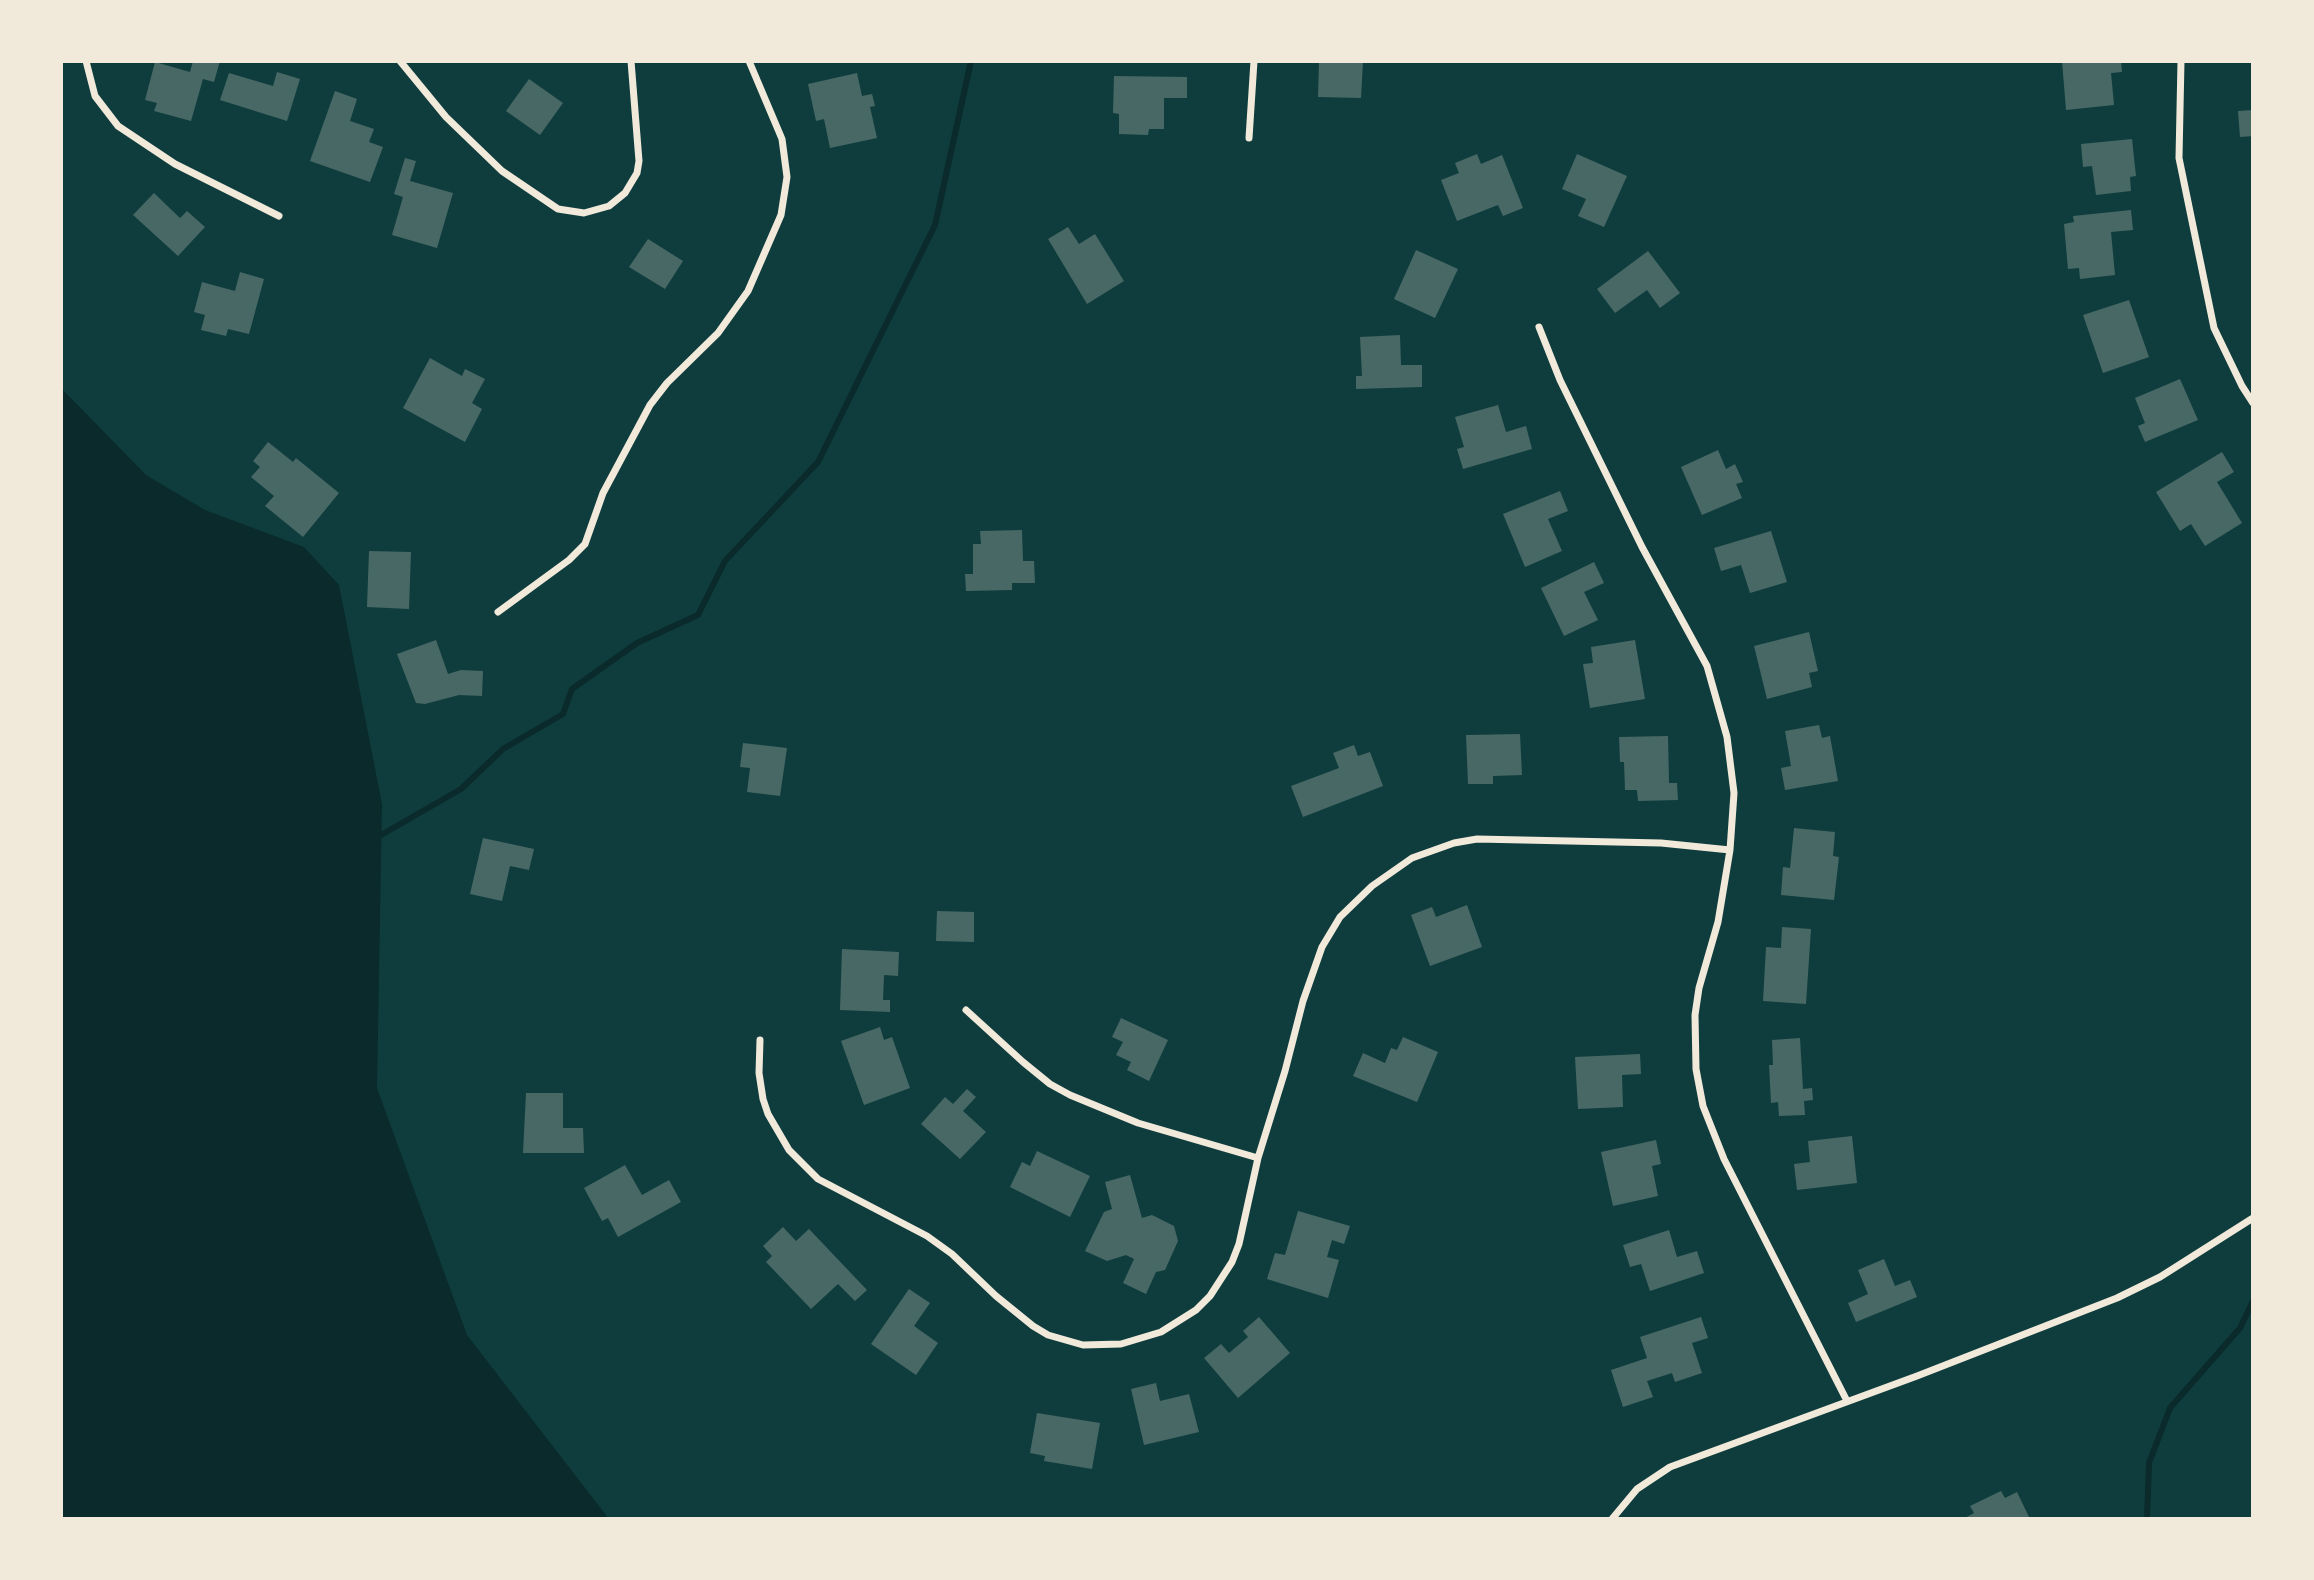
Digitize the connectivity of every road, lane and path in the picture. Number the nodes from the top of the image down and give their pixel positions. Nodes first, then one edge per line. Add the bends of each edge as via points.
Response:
1 (86, 61) edge
2 (400, 61) edge
3 (631, 61) edge
4 (749, 61) edge
5 (1254, 61) edge
6 (2181, 61) edge
7 (1249, 138) dead end
8 (279, 216) dead end
9 (1539, 327) dead end
10 (2253, 403) edge
11 (498, 612) dead end
12 (1730, 850) junction
13 (967, 1010) dead end
14 (760, 1040) dead end
15 (1258, 1157) junction
16 (2253, 1218) edge
17 (1847, 1401) junction
18 (1612, 1519) edge

1 - 8 street via 95,96 118,126 175,164
2 - 3 street via 446,117 502,171 558,209 584,213 609,206 625,193 637,173
4 - 11 street via 782,139 787,177 781,215 748,291 718,334 650,405 603,493 585,544
5 - 7 street
6 - 10 street via 2179,158 2214,328
9 - 12 street via 1636,536 1707,666 1731,764
12 - 15 street via 1661,843 1477,839 1433,850 1397,867 1340,917 1322,947
12 - 17 street via 1695,1015 1696,1069 1703,1106 1724,1160
13 - 15 street via 1023,1062 1070,1095 1138,1123
14 - 15 street via 763,1099 777,1133 803,1165 818,1179 927,1236 1032,1326 1065,1341 1101,1346 1141,1339 1196,1310 1232,1262
16 - 17 street via 2128,1293
17 - 18 street via 1670,1468 1637,1489

